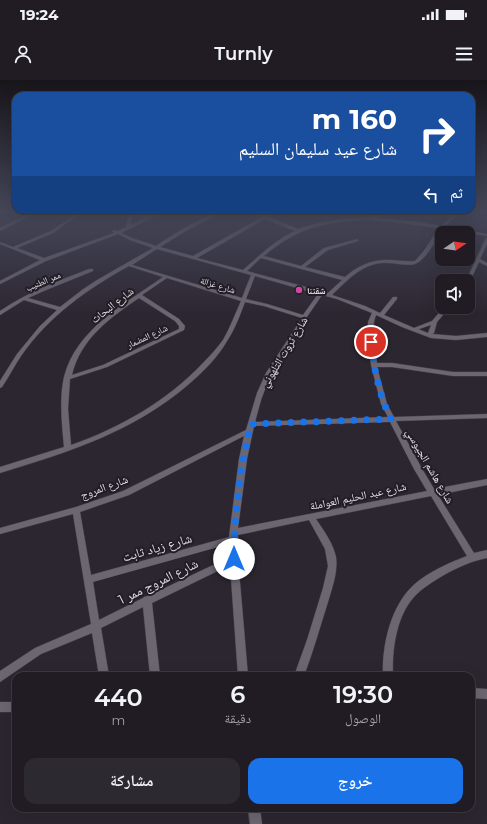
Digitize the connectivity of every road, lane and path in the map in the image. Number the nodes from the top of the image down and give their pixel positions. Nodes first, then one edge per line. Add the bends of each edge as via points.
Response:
1 (5, 246) edge
2 (19, 246) edge
3 (81, 246) edge
4 (150, 246) edge
5 (160, 246) edge
6 (215, 246) edge
7 (274, 246) edge
8 (337, 246) edge
9 (430, 246) edge
10 (484, 246) edge
11 (13, 248) junction
12 (157, 248) junction
13 (261, 257) junction
14 (193, 258) junction
15 (478, 259) junction
16 (44, 260) junction
17 (129, 265) junction
18 (487, 265) edge
19 (303, 267) junction
20 (91, 270) dead end
21 (244, 272) junction
22 (471, 274) edge
23 (253, 275) junction
24 (166, 278) junction
25 (345, 279) junction
26 (0, 283) edge
27 (325, 294) junction
28 (140, 296) junction
29 (23, 298) junction
30 (395, 298) dead end
31 (242, 300) junction
32 (60, 309) junction
33 (375, 312) junction
34 (0, 313) edge
35 (441, 314) edge
36 (381, 315) junction
37 (304, 317) junction
38 (391, 320) junction
39 (434, 322) junction
40 (417, 328) junction
41 (431, 333) junction
42 (487, 335) edge
43 (444, 337) junction
44 (374, 365) junction
45 (487, 374) edge
46 (68, 378) junction
47 (0, 386) edge
48 (487, 416) edge
49 (391, 419) junction
50 (250, 427) junction
51 (68, 449) junction
52 (0, 470) edge
53 (487, 482) edge
54 (432, 492) junction
55 (76, 510) junction
56 (311, 517) junction
57 (0, 531) edge
58 (234, 536) junction
59 (487, 554) edge
60 (472, 557) junction
61 (234, 559) junction
62 (87, 580) junction
63 (147, 600) junction
64 (95, 627) junction
65 (103, 672) edge
66 (155, 672) edge
67 (242, 672) edge
68 (300, 672) edge
69 (388, 672) edge
70 (0, 677) edge
71 (475, 694) edge
72 (487, 694) edge
73 (12, 707) edge
74 (0, 708) edge
75 (254, 812) edge
76 (256, 824) edge

1 - 11 street
2 - 11 street
3 - 16 street
4 - 12 street
5 - 12 street
6 - 14 street
7 - 13 street
8 - 19 street via 326,249
9 - 25 street, شارع ثروت التلهوني via 419,260 413,263 369,263
10 - 15 street
11 - 16 street
12 - 14 street
12 - 17 street
13 - 19 street
13 - 21 street
14 - 21 street
15 - 18 street
15 - 22 street
16 - 26 street
17 - 24 street, شارع غزالة
17 - 32 street via 99,281
19 - 25 street
20 - 29 street, ممر الطنيب
21 - 23 street
23 - 27 street
23 - 31 street
24 - 28 street, شارع البحاث
24 - 31 street, شارع غزالة
25 - 27 street, شارع ثروت التلهوني
27 - 33 street
27 - 37 street, شارع ثروت التلهوني
28 - 46 street, شارع البحاث via 112,316 88,338 74,359
28 - 46 street, شارع المضمار via 177,320 182,326 181,330 105,366
29 - 32 street
29 - 34 street, ممر الطنيب
30 - 36 street
31 - 37 street, شارع غزالة
31 - 51 street via 230,331 219,348 172,396 121,428
32 - 47 street via 23,348
33 - 36 street
33 - 44 street, شارع هاشم الجيوسي via 371,327
35 - 39 street
36 - 38 street
37 - 50 street, شارع ثروت التلهوني via 269,373
38 - 40 street
38 - 43 street via 431,336
39 - 40 street
39 - 41 street
40 - 41 street
41 - 43 street
42 - 43 street via 466,338
44 - 45 street via 392,365 453,374
44 - 49 street, شارع هاشم الجيوسي via 384,404
46 - 51 street, شارع البحاث via 65,417
48 - 49 street
49 - 50 street
49 - 54 street, شارع هاشم الجيوسي
50 - 55 street, شارع المروج via 141,486
50 - 58 street, شارع ثروت التلهوني
51 - 52 street
53 - 54 street, شارع عبد الحليم العواملة
54 - 56 street, شارع عبد الحليم العواملة
54 - 60 street, شارع هاشم الجيوسي
55 - 57 street
55 - 62 street, شارع المروج
56 - 58 street, شارع عبد الحليم العواملة
56 - 68 street via 326,541 332,562 327,592
58 - 61 street, شارع ثروت التلهوني
58 - 62 street, شارع زياد ثابت
59 - 60 street
60 - 69 street via 436,575 411,594 394,628
61 - 63 street, شارع المروج ممر 1
61 - 67 street, شارع ثروت التلهوني
62 - 64 street, شارع المروج
63 - 64 street, شارع المروج ممر 1
63 - 66 street
64 - 65 street, شارع المروج
64 - 70 street, شارع المروج ممر 1 via 38,652
71 - 72 street
73 - 74 street
75 - 76 street

